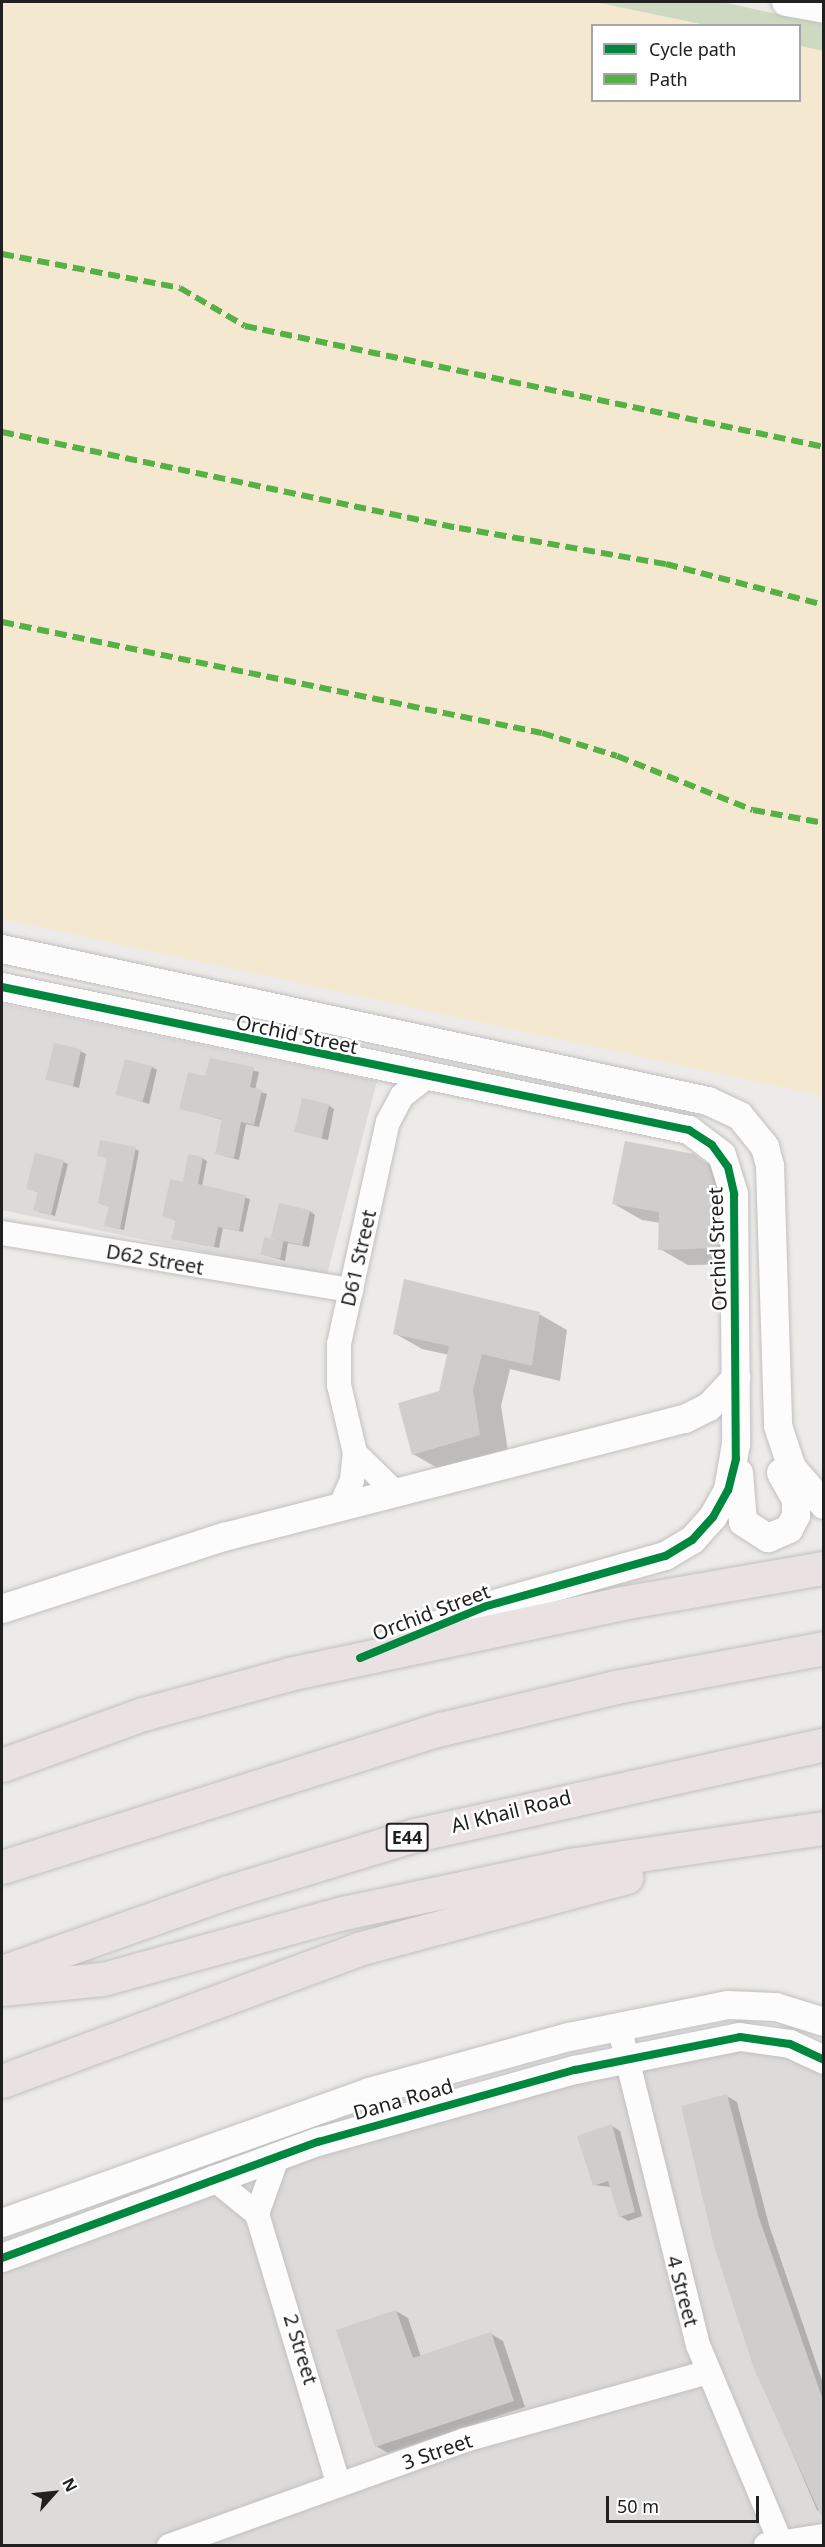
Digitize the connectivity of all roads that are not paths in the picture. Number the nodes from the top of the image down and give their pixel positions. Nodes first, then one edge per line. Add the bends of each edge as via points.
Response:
1 (786, 2) edge
2 (824, 9) edge
3 (2, 949) edge
4 (111, 974) junction
5 (2, 987) edge
6 (425, 1078) junction
7 (5, 1231) edge
8 (349, 1299) junction
9 (736, 1378) junction
10 (773, 1399) junction
11 (736, 1444) junction
12 (355, 1453) junction
13 (394, 1491) junction
14 (341, 1505) junction
15 (824, 1505) edge
16 (824, 1568) edge
17 (2, 1610) edge
18 (824, 1648) edge
19 (360, 1658) junction
20 (824, 1744) edge
21 (2, 1765) edge
22 (824, 1828) edge
23 (737, 1842) junction
24 (2, 1867) edge
25 (2, 1972) edge
26 (2, 1989) edge
27 (824, 2022) edge
28 (619, 2026) junction
29 (627, 2059) junction
30 (824, 2060) edge
31 (2, 2081) edge
32 (278, 2155) junction
33 (213, 2178) junction
34 (257, 2214) junction
35 (2, 2223) edge
36 (2, 2258) edge
37 (709, 2372) junction
38 (339, 2485) junction
39 (824, 2536) edge
40 (776, 2544) edge
41 (169, 2546) edge

1 - 2 street
3 - 4 street, Orchid Street
4 - 5 street via 81,985 23,976
4 - 10 street, Orchid Street via 708,1101 741,1116 760,1138 770,1166
5 - 6 street, Orchid Street
6 - 8 street, D61 Street via 402,1096 388,1122
6 - 9 street, Orchid Street via 689,1130 712,1145 732,1180
7 - 8 street, D62 Street via 299,1286
8 - 12 street, D61 Street via 338,1365
9 - 11 street, Orchid Street
9 - 13 street via 719,1399 685,1419
10 - 11 street via 772,1452 797,1508 783,1534 760,1537 743,1522
10 - 15 street, Orchid Street via 792,1468
11 - 19 street, Orchid Street via 733,1475 722,1504 679,1548 441,1621
12 - 13 street
12 - 14 street, D61 Street via 352,1480
13 - 14 street
14 - 17 street
16 - 19 highway
18 - 24 highway via 616,1687 441,1729
19 - 21 highway via 165,1708
20 - 25 highway, Al Khail Road / E44 via 415,1835 228,1892
22 - 23 highway
23 - 26 highway via 624,1856 428,1893 103,1979
23 - 31 highway via 671,1868 565,1890 358,1948
27 - 28 street, Dana Road via 776,2007 728,2005
28 - 29 street, 4 Street
28 - 35 street, Dana Road via 369,2092
29 - 30 street, Dana Road via 754,2037 790,2044
29 - 32 street, Dana Road via 489,2092
29 - 37 street, 4 Street via 685,2301
32 - 33 street, Dana Road
32 - 34 street
33 - 34 street
33 - 36 street, Dana Road
34 - 38 street, 2 Street
37 - 38 street, 3 Street via 465,2440
37 - 40 street, 4 Street
38 - 41 street, 3 Street
39 - 40 street

